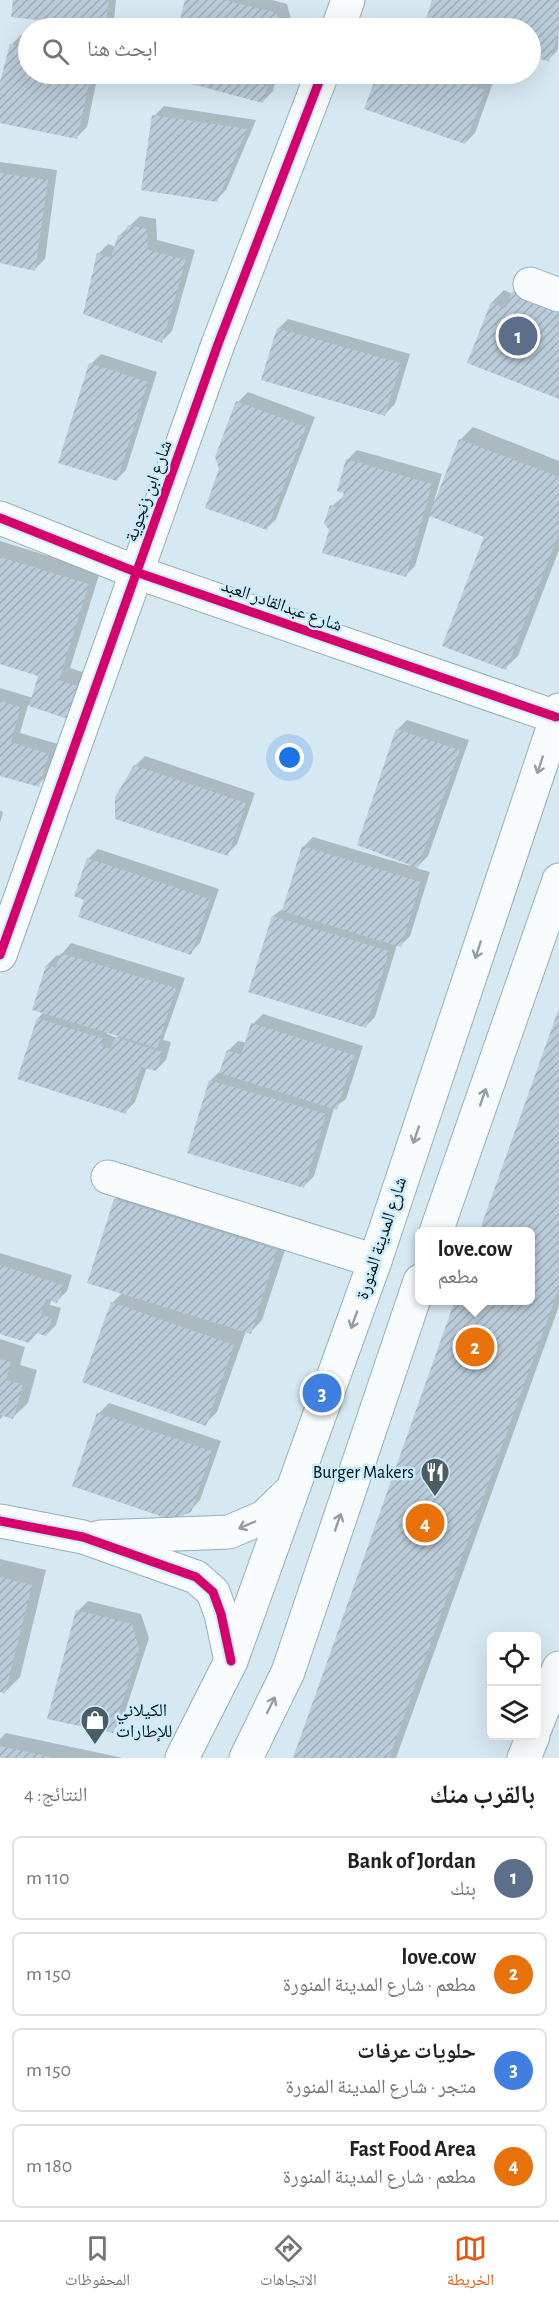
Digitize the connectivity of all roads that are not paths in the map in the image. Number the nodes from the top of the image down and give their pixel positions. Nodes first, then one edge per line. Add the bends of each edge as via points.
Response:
1 (348, 0) edge
2 (342, 18) edge
3 (318, 84) edge
4 (0, 518) edge
5 (136, 572) junction
6 (557, 713) edge
7 (559, 880) edge
8 (0, 955) edge
9 (108, 1177) dead end
10 (438, 1227) edge
11 (375, 1261) junction
12 (415, 1296) edge
13 (292, 1490) junction
14 (0, 1521) edge
15 (83, 1538) junction
16 (231, 1661) junction
17 (559, 1668) edge
18 (541, 1715) edge
19 (531, 1740) edge
20 (182, 1758) edge
21 (246, 1758) edge
22 (524, 1758) edge

1 - 2 street
3 - 5 street, شارع ابن زنجوية
4 - 5 street, شارع عبدالقادر العبد
5 - 6 street, شارع عبدالقادر العبد
5 - 8 street, شارع ابن زنجوية
6 -> 11 street, شارع المدينة المنورة
10 -> 7 street
9 - 11 street
11 -> 13 street, شارع المدينة المنورة
21 -> 12 street via 288,1672
13 -> 15 street via 264,1517 229,1532
13 - 16 street, شارع المدينة المنورة
14 - 15 street
15 - 16 street via 196,1577 213,1592 222,1614
16 - 20 street, شارع المدينة المنورة
17 - 18 street
19 - 22 street

